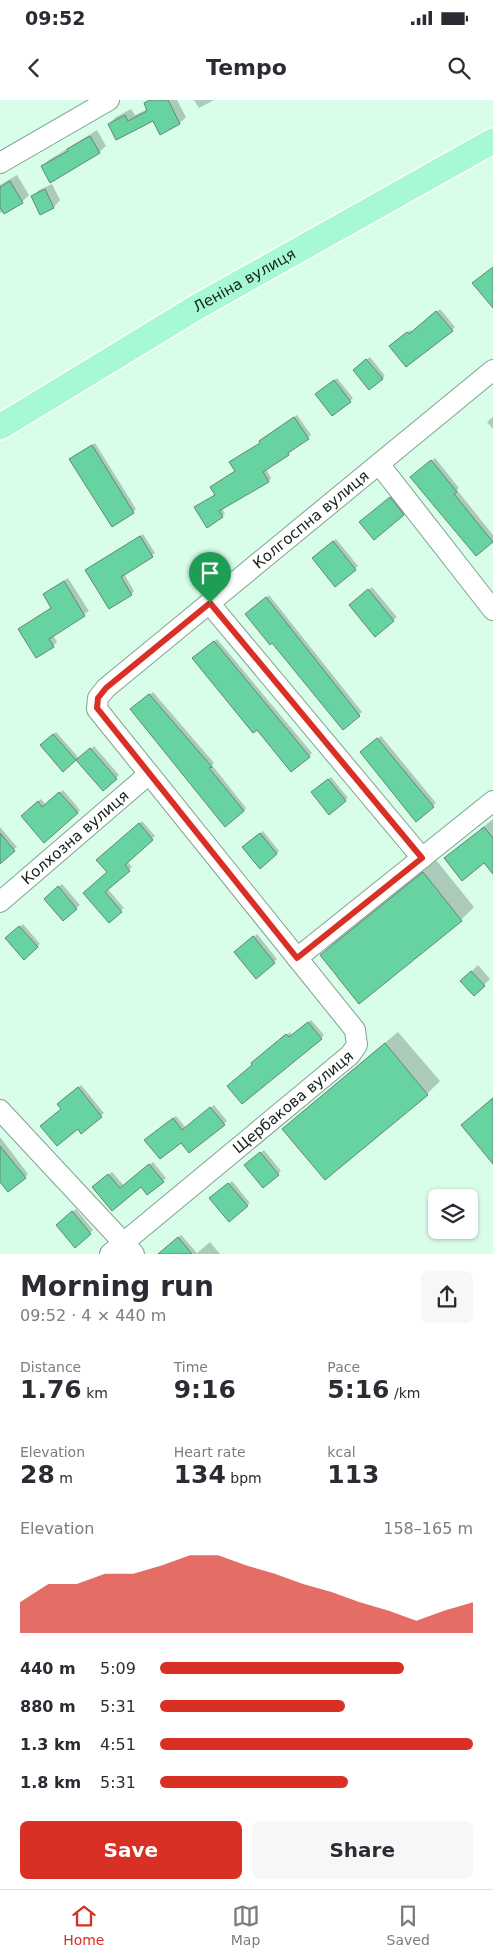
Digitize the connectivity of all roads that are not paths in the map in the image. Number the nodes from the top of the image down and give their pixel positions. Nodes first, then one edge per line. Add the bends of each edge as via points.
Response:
1 (109, 100) edge
2 (493, 141) edge
3 (0, 163) edge
4 (493, 370) edge
5 (0, 428) edge
6 (379, 464) junction
7 (210, 603) junction
8 (493, 610) edge
9 (106, 688) joint
10 (149, 774) junction
11 (493, 801) edge
12 (422, 858) junction
13 (0, 902) edge
14 (297, 958) junction
15 (0, 1110) edge
16 (122, 1247) edge

1 - 3 street
2 - 5 main road, Леніна вулиця via 197,307
4 - 6 street, Колгоспна вулиця
6 - 7 street, Колгоспна вулиця
6 - 8 street
7 - 9 street, Колгоспна вулиця
7 - 12 street
9 - 10 street, Щербакова вулиця via 98,698 97,708
10 - 13 street, Колхозна вулиця
10 - 14 street, Щербакова вулиця
11 - 12 street
12 - 14 street
14 - 16 street, Щербакова вулиця via 355,1030 357,1045 350,1055
15 - 16 street

